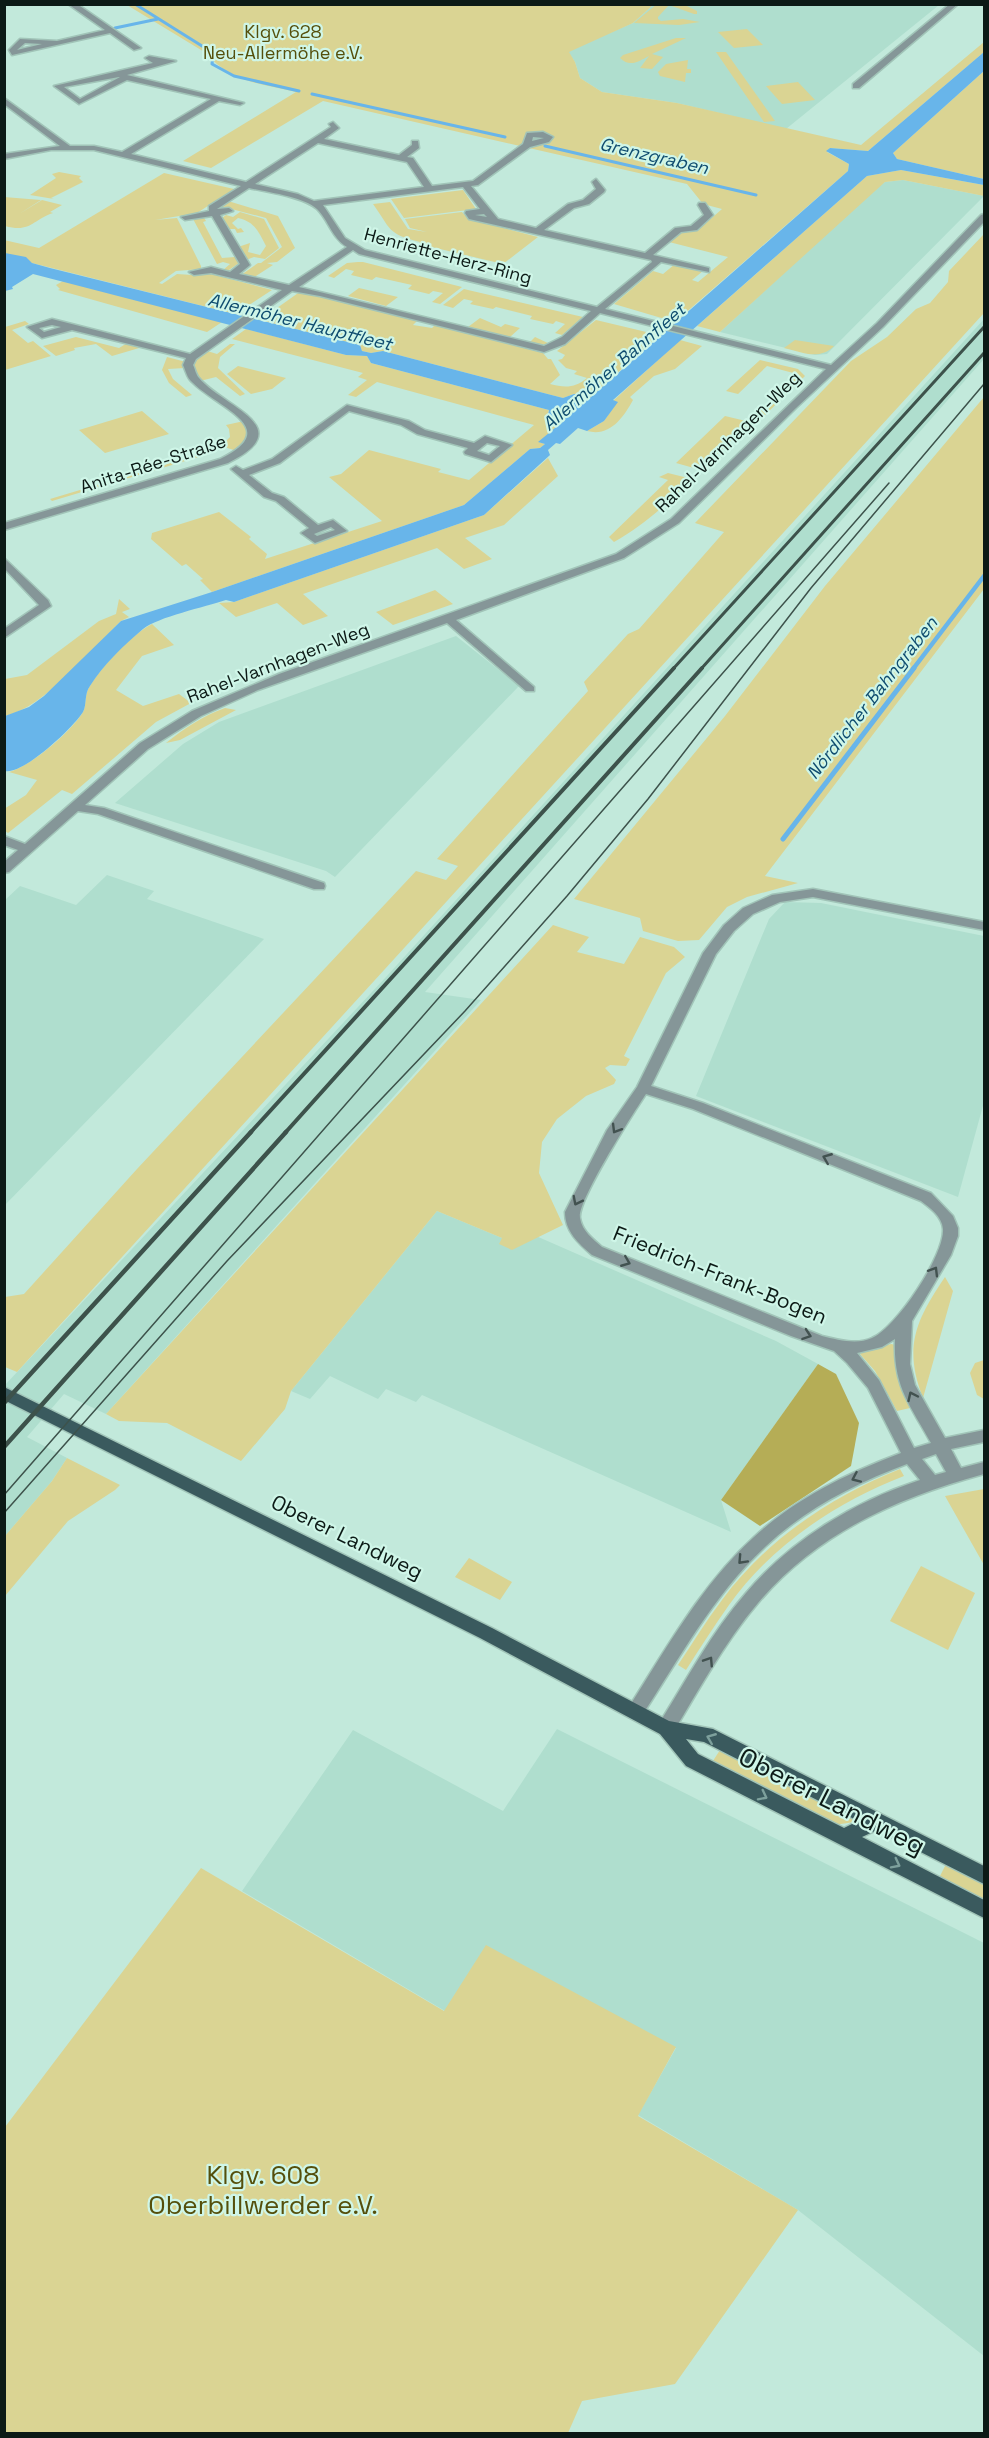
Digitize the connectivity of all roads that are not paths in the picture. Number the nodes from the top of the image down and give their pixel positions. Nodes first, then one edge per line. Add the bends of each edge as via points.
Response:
1 (71, 4) edge
2 (956, 4) edge
3 (111, 31) junction
4 (56, 44) dead end
5 (137, 48) dead end
6 (160, 64) dead end
7 (123, 75) junction
8 (856, 86) dead end
9 (218, 98) junction
10 (4, 100) edge
11 (240, 102) dead end
12 (333, 124) dead end
13 (316, 140) junction
14 (415, 143) dead end
15 (527, 145) dead end
16 (67, 147) junction
17 (125, 154) junction
18 (4, 157) edge
19 (400, 158) junction
20 (596, 182) dead end
21 (465, 184) junction
22 (248, 185) junction
23 (430, 189) junction
24 (314, 204) junction
25 (702, 205) dead end
26 (487, 211) junction
27 (229, 212) dead end
28 (215, 214) junction
29 (185, 217) dead end
30 (984, 217) edge
31 (495, 221) junction
32 (537, 231) junction
33 (352, 248) junction
34 (655, 259) junction
35 (706, 270) dead end
36 (194, 272) dead end
37 (231, 275) junction
38 (290, 288) junction
39 (438, 308) dead end
40 (597, 311) junction
41 (428, 321) junction
42 (72, 327) dead end
43 (192, 357) junction
44 (833, 368) junction
45 (475, 446) junction
46 (224, 461) junction
47 (242, 474) junction
48 (4, 527) edge
49 (309, 535) junction
50 (4, 561) edge
51 (448, 619) junction
52 (4, 635) edge
53 (530, 689) dead end
54 (77, 807) junction
55 (4, 840) edge
56 (27, 849) junction
57 (8, 865) edge
58 (320, 886) dead end
59 (984, 926) edge
60 (643, 1088) junction
61 (904, 1321) junction
62 (838, 1346) junction
63 (4, 1393) edge
64 (984, 1436) edge
65 (941, 1447) junction
66 (910, 1456) junction
67 (984, 1468) edge
68 (956, 1474) junction
69 (930, 1481) junction
70 (635, 1712) junction
71 (666, 1728) junction
72 (876, 1821) junction
73 (844, 1837) junction
74 (984, 1875) edge
75 (984, 1909) edge

1 - 3 street
2 - 8 street
3 - 4 street
3 - 5 street
6 - 7 street
7 - 7 street via 58,86 79,101
7 - 9 street
9 - 11 street
9 - 17 street
10 - 16 street
12 - 13 street via 335,128
13 - 19 street
13 - 22 street
14 - 19 street
15 - 21 street via 475,183
16 - 17 street, Henriette-Herz-Ring
16 - 18 street, Henriette-Herz-Ring
17 - 22 street, Henriette-Herz-Ring
19 - 23 street via 410,160
20 - 32 street via 600,191
21 - 23 street
21 - 26 street
22 - 24 street, Henriette-Herz-Ring
22 - 28 street via 212,208
23 - 24 street
24 - 33 street, Henriette-Herz-Ring
25 - 34 street via 709,215 694,228 678,230
26 - 31 street
26 - 31 street via 469,213
27 - 28 street
28 - 29 street
28 - 37 street via 250,264
30 - 44 street, Rahel-Varnhagen-Weg
31 - 32 street
32 - 34 street
33 - 38 street
33 - 40 street, Henriette-Herz-Ring
34 - 35 street
34 - 40 street
36 - 37 street via 211,270
37 - 38 street
38 - 41 street via 320,292
38 - 43 street
39 - 41 street
40 - 41 street via 568,338 544,350
40 - 44 street, Henriette-Herz-Ring
42 - 43 street
43 - 46 street, Anita-Rée-Straße via 188,365 194,379 254,428 255,436 249,445
44 - 51 street, Rahel-Varnhagen-Weg via 656,535 620,556
45 - 45 street via 509,445 492,460
45 - 47 street via 348,408 276,461
46 - 47 street
46 - 48 street, Anita-Rée-Straße
47 - 49 street
49 - 49 street via 345,530 332,521
50 - 52 street via 45,606
51 - 53 street
51 - 54 street, Rahel-Varnhagen-Weg via 192,713 144,746
54 - 56 street, Rahel-Varnhagen-Weg
54 - 58 street via 128,820
55 - 56 street
56 - 57 street, Rahel-Varnhagen-Weg
59 - 60 street, Friedrich-Frank-Bogen via 813,893 762,903 739,918 710,954
61 -> 60 street, Friedrich-Frank-Bogen via 949,1244 952,1229 940,1208 926,1197
60 -> 62 street, Friedrich-Frank-Bogen via 614,1130 572,1212 571,1221 577,1232 597,1251
61 - 62 street, Friedrich-Frank-Bogen via 876,1343
65 -> 61 street, Friedrich-Frank-Bogen via 907,1385 902,1355
62 - 66 street, Friedrich-Frank-Bogen via 868,1374
63 - 70 main road, Oberer Landweg via 486,1633
64 - 65 street
65 - 66 street
65 - 68 street, Friedrich-Frank-Bogen
66 - 69 street, Friedrich-Frank-Bogen
66 -> 70 street via 853,1478 818,1499 785,1520 745,1557 701,1613
67 - 68 street
68 - 69 street
71 -> 69 street via 732,1625 769,1579 812,1541 872,1505
70 - 71 main road, Oberer Landweg
72 -> 71 main road, Oberer Landweg via 707,1735
71 -> 73 main road, Oberer Landweg via 692,1760
72 - 73 main road
72 - 74 main road, Oberer Landweg
73 -> 75 main road, Oberer Landweg

